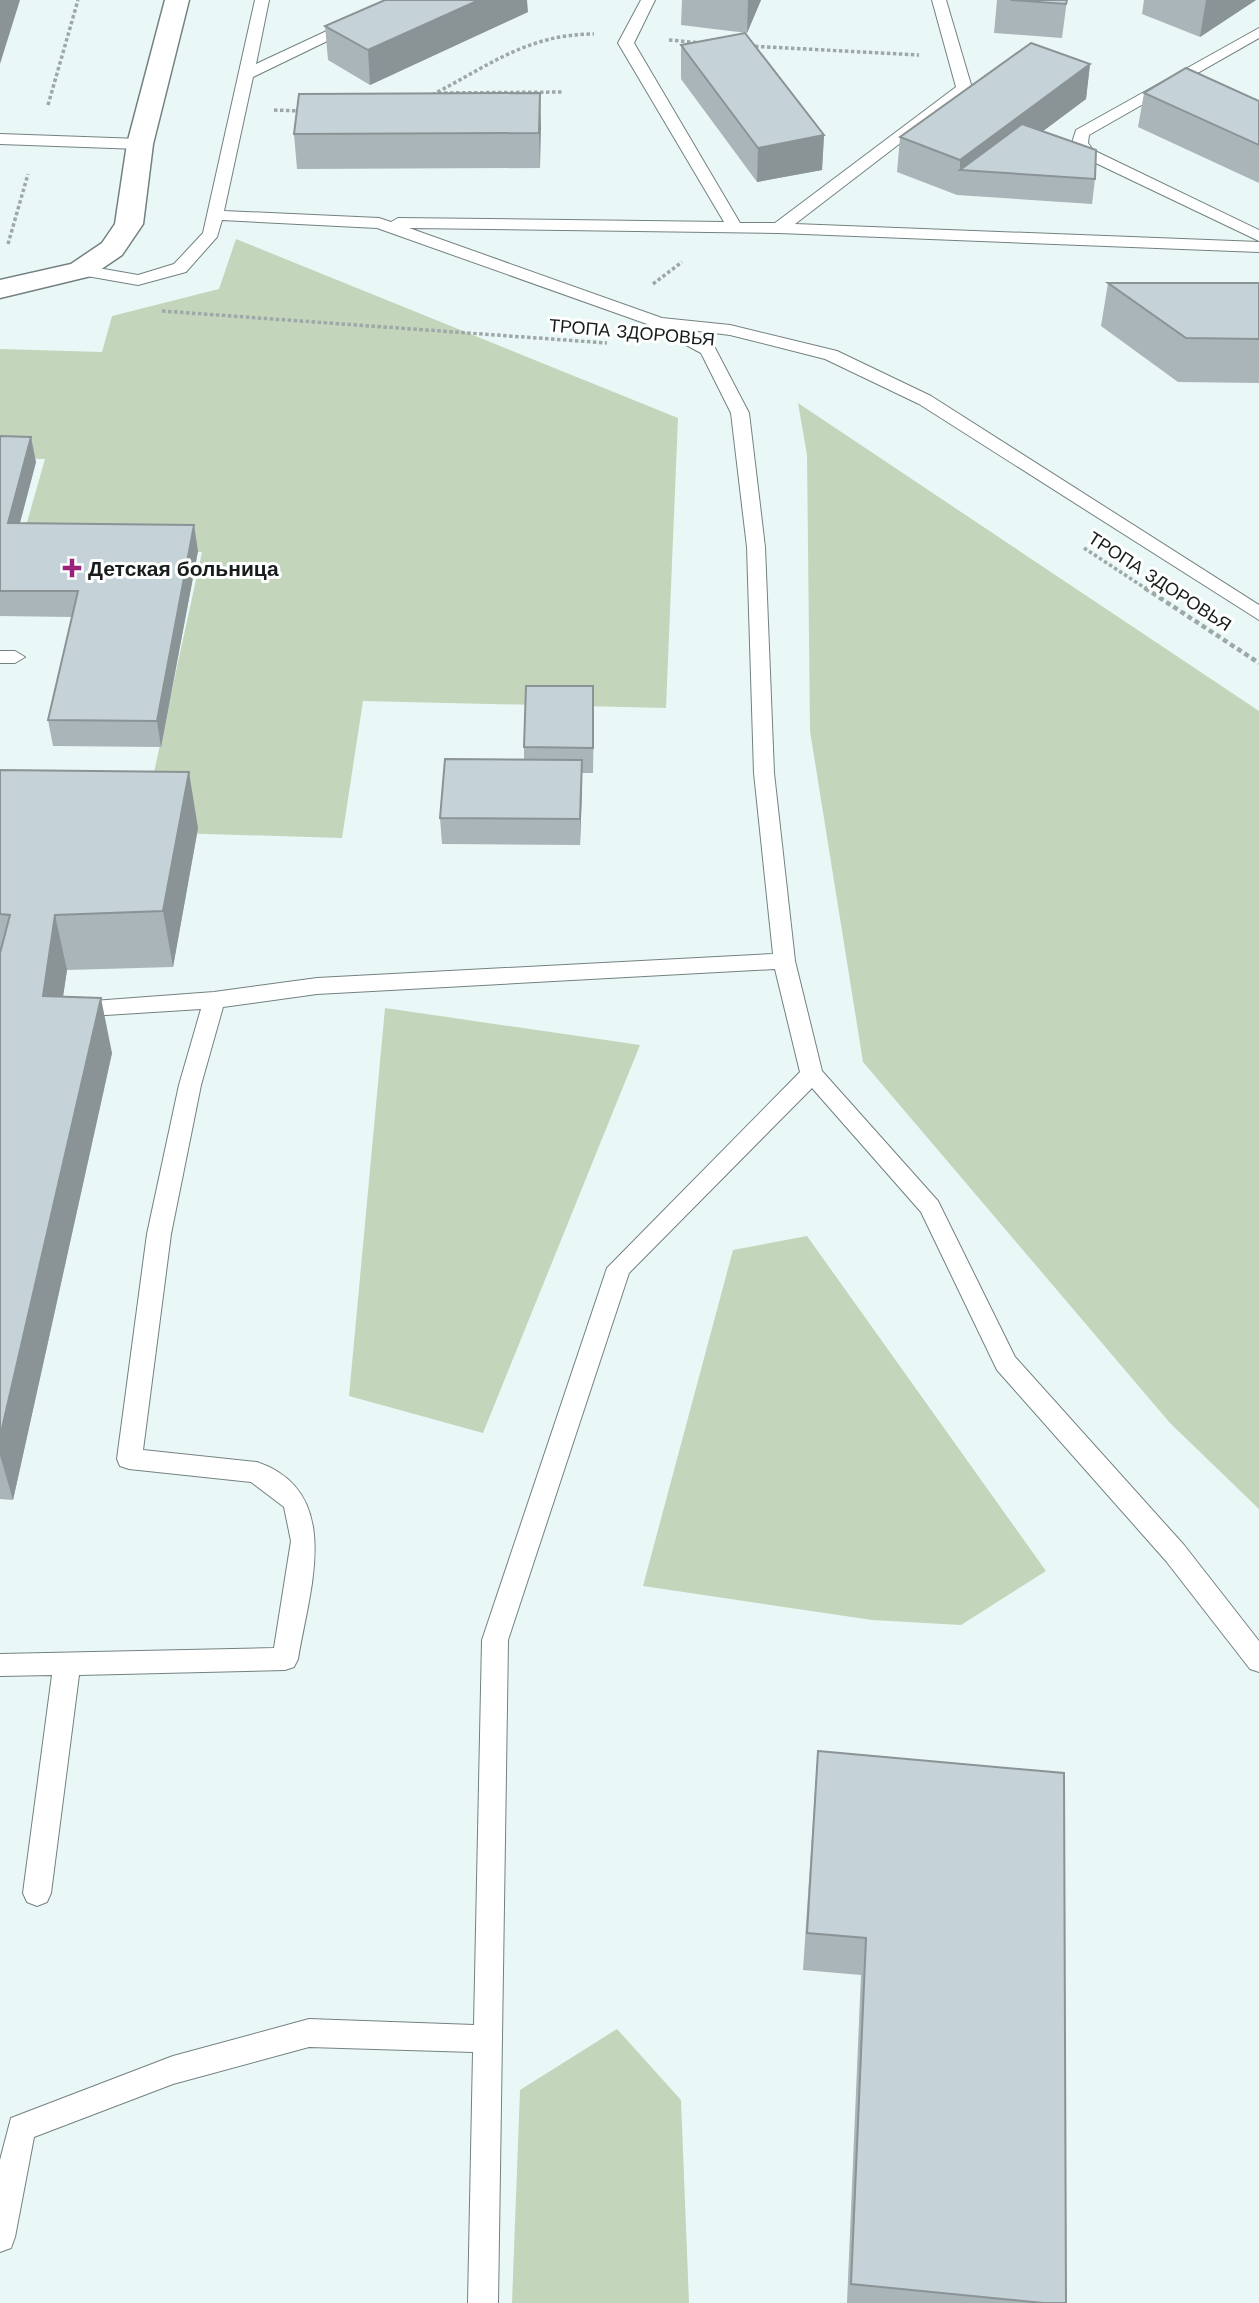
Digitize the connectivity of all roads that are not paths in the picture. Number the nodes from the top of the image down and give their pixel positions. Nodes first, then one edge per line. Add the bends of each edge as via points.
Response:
1 (177, 0) edge
2 (262, 0) edge
3 (405, 0) edge
4 (648, 0) edge
5 (939, 0) edge
6 (1259, 32) edge
7 (245, 75) junction
8 (0, 139) edge
9 (140, 144) junction
10 (215, 215) junction
11 (379, 223) junction
12 (735, 228) junction
13 (779, 228) junction
14 (1259, 236) edge
15 (1259, 247) edge
16 (81, 270) junction
17 (0, 289) edge
18 (653, 320) junction
19 (1259, 614) edge
20 (784, 961) junction
21 (214, 1000) junction
22 (61, 1010) edge
23 (812, 1074) junction
24 (1259, 1661) edge
25 (0, 1665) edge
26 (67, 1665) junction
27 (37, 1892) dead end
28 (488, 2039) junction
29 (11, 2131) edge
30 (0, 2237) edge
31 (483, 2303) edge

1 - 9 street
2 - 7 lane
3 - 7 lane
4 - 12 lane via 626,43
5 - 13 lane via 964,88
6 - 14 lane via 1082,133 1080,142 1087,153
7 - 10 lane
8 - 9 lane
9 - 16 street via 130,224 112,249
10 - 11 lane
10 - 16 lane via 211,234 180,268 138,280
11 - 12 lane
11 - 18 lane
12 - 13 lane
13 - 15 lane
16 - 17 street
18 - 19 lane via 730,330 831,355 901,388
18 - 20 lane via 708,350 740,413 756,547 764,773
20 - 21 lane via 317,986
20 - 23 lane
21 - 22 lane
21 - 26 lane via 190,1085 159,1234 129,1460 257,1472 295,1502 304,1541 285,1659
23 - 24 lane via 930,1208 1006,1363 1175,1553
23 - 28 lane via 619,1268 495,1640
25 - 26 lane
26 - 27 lane
28 - 29 lane via 309,2033 173,2070
28 - 31 lane
29 - 30 lane

